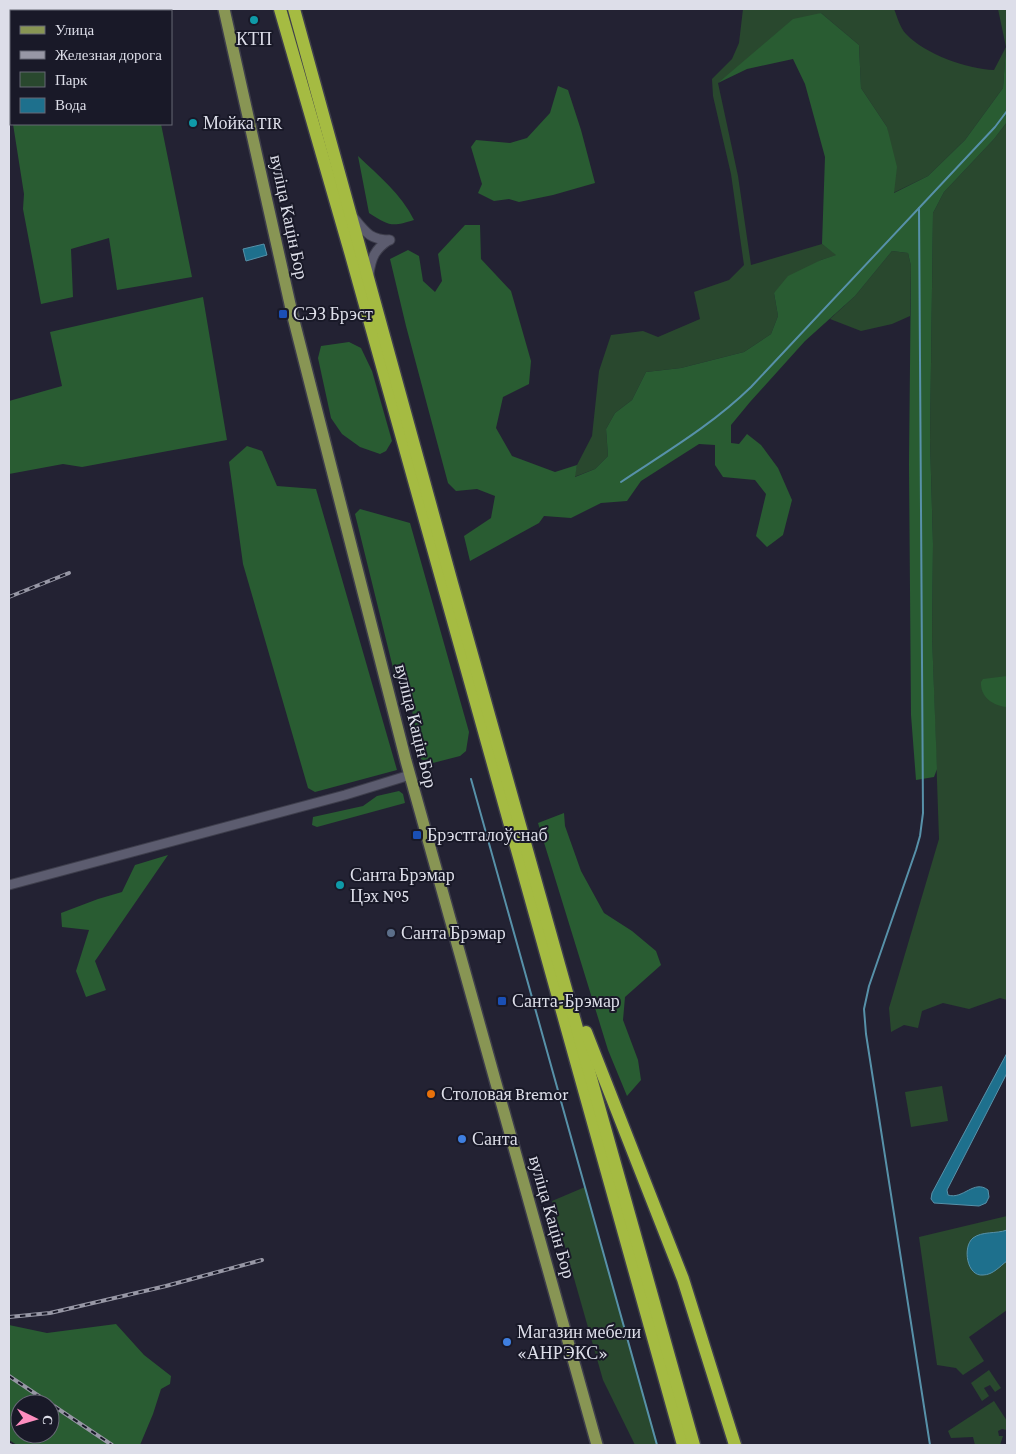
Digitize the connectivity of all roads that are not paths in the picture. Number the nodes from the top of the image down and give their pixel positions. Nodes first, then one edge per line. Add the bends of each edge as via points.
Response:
1 (224, 9) edge
2 (280, 9) edge
3 (294, 9) edge
4 (350, 212) junction
5 (369, 282) junction
6 (410, 775) junction
7 (9, 885) edge
8 (557, 955) junction
9 (597, 1445) edge
10 (683, 1445) edge
11 (694, 1445) edge
12 (735, 1445) edge

1 - 6 main road, вуліца Кацін Бор via 292,313
2 - 10 highway
3 - 4 highway
4 - 5 highway
4 - 5 street via 373,238 390,240 376,250
5 - 8 highway
6 - 7 street via 336,798
6 - 9 main road, вуліца Кацін Бор
8 - 11 highway
8 - 12 highway via 683,1279

